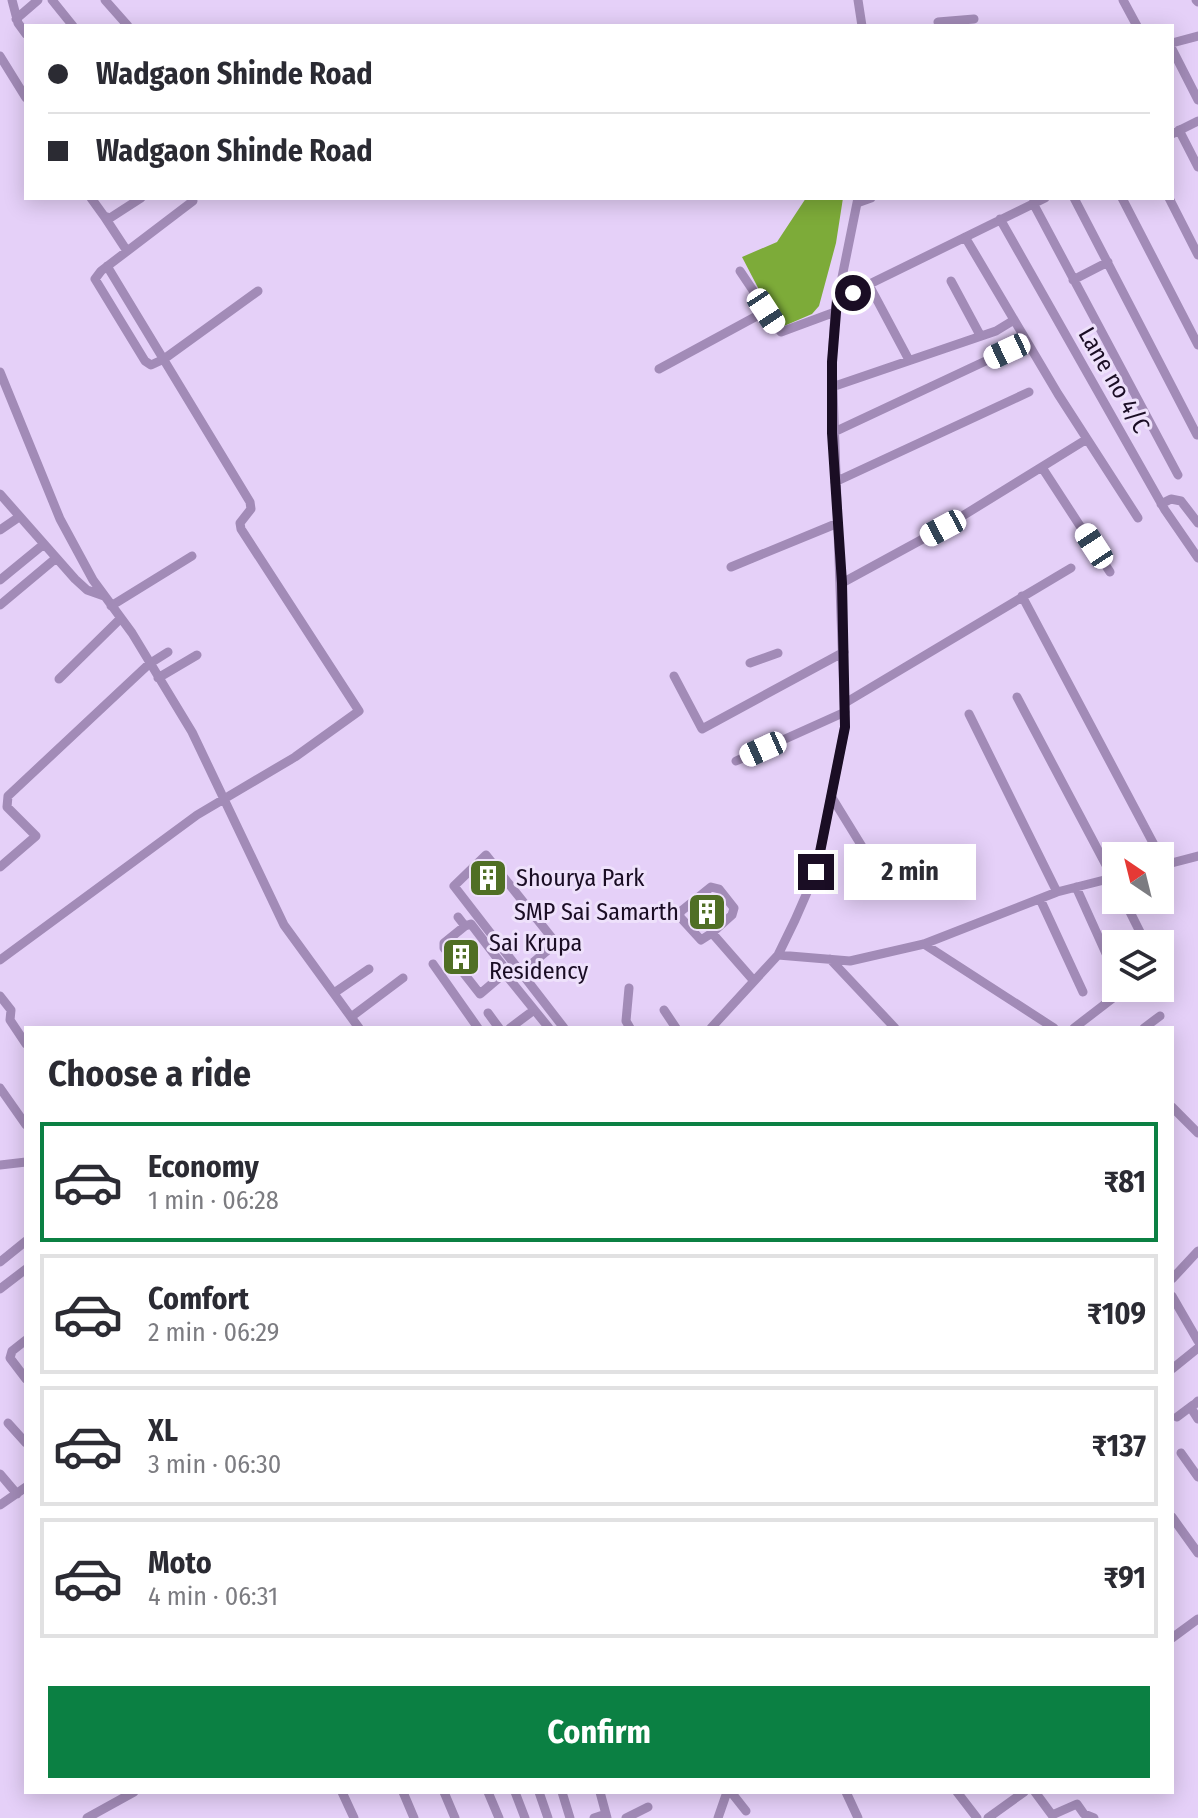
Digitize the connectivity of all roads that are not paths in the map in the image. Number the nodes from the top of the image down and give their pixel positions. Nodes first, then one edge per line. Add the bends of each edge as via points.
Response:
1 (12, 0) edge
2 (38, 0) edge
3 (52, 0) edge
4 (105, 0) edge
5 (858, 0) edge
6 (1123, 0) edge
7 (16, 19) junction
8 (974, 19) dead end
9 (71, 24) edge
10 (126, 24) edge
11 (862, 24) edge
12 (938, 24) edge
13 (1136, 24) edge
14 (24, 31) edge
15 (1198, 36) edge
16 (1174, 42) edge
17 (1174, 53) edge
18 (0, 56) edge
19 (24, 95) edge
20 (1198, 100) edge
21 (1198, 121) edge
22 (1175, 132) edge
23 (1198, 167) edge
24 (92, 200) edge
25 (137, 200) edge
26 (858, 200) edge
27 (1040, 200) edge
28 (1075, 200) edge
29 (1123, 200) edge
30 (1170, 200) edge
31 (193, 201) dead end
32 (1033, 203) junction
33 (104, 216) junction
34 (1000, 219) junction
35 (965, 237) junction
36 (127, 251) junction
37 (1198, 255) edge
38 (1108, 262) junction
39 (107, 266) junction
40 (740, 271) dead end
41 (1073, 280) junction
42 (951, 281) dead end
43 (869, 285) junction
44 (258, 291) dead end
45 (837, 300) junction
46 (766, 311) junction
47 (835, 312) junction
48 (1014, 320) junction
49 (980, 335) junction
50 (1198, 345) edge
51 (1007, 351) dead end
52 (164, 359) junction
53 (909, 360) junction
54 (659, 369) dead end
55 (0, 372) edge
56 (832, 387) junction
57 (1029, 392) dead end
58 (832, 433) junction
59 (1197, 435) edge
60 (1087, 439) junction
61 (1043, 469) junction
62 (1178, 475) dead end
63 (835, 482) junction
64 (1, 496) edge
65 (1161, 504) junction
66 (19, 517) junction
67 (1138, 518) dead end
68 (838, 523) junction
69 (1198, 523) edge
70 (0, 530) edge
71 (44, 544) junction
72 (192, 556) dead end
73 (1198, 558) edge
74 (55, 559) junction
75 (731, 567) dead end
76 (1071, 568) dead end
77 (1110, 572) dead end
78 (0, 580) edge
79 (842, 583) junction
80 (104, 596) junction
81 (1022, 596) junction
82 (0, 605) edge
83 (111, 606) junction
84 (120, 619) junction
85 (168, 652) dead end
86 (844, 652) junction
87 (778, 653) dead end
88 (197, 655) dead end
89 (750, 663) dead end
90 (149, 664) junction
91 (674, 676) dead end
92 (158, 678) junction
93 (59, 679) dead end
94 (1017, 697) dead end
95 (845, 708) junction
96 (969, 714) dead end
97 (736, 761) dead end
98 (831, 796) junction
99 (224, 799) junction
100 (3, 806) edge
101 (1151, 842) edge
102 (1102, 855) edge
103 (1198, 856) edge
104 (1174, 859) edge
105 (874, 866) dead end
106 (0, 867) edge
107 (1102, 882) edge
108 (1076, 887) junction
109 (1057, 892) junction
110 (1040, 899) junction
111 (458, 917) dead end
112 (465, 926) junction
113 (712, 933) junction
114 (924, 944) junction
115 (1102, 945) edge
116 (778, 955) junction
117 (830, 959) junction
118 (0, 960) edge
119 (433, 964) dead end
120 (369, 969) dead end
121 (521, 973) junction
122 (506, 975) junction
123 (403, 978) dead end
124 (754, 981) junction
125 (629, 988) dead end
126 (1083, 992) dead end
127 (334, 993) junction
128 (0, 996) edge
129 (1108, 1002) edge
130 (534, 1010) junction
131 (664, 1010) dead end
132 (488, 1013) dead end
133 (1160, 1016) dead end
134 (351, 1017) junction
135 (628, 1024) edge
136 (358, 1026) edge
137 (477, 1026) edge
138 (498, 1026) edge
139 (513, 1026) edge
140 (547, 1026) edge
141 (562, 1026) edge
142 (675, 1026) edge
143 (713, 1026) edge
144 (893, 1026) edge
145 (1051, 1026) edge
146 (1077, 1026) edge
147 (1147, 1026) edge
148 (24, 1041) edge
149 (0, 1088) edge
150 (1174, 1109) edge
151 (24, 1122) edge
152 (1198, 1133) edge
153 (24, 1162) edge
154 (0, 1165) edge
155 (24, 1243) edge
156 (1198, 1251) edge
157 (0, 1262) edge
158 (24, 1271) edge
159 (1174, 1277) edge
160 (0, 1289) edge
161 (1174, 1299) edge
162 (1197, 1336) edge
163 (24, 1342) edge
164 (1198, 1348) edge
165 (1174, 1367) edge
166 (24, 1376) edge
167 (1196, 1403) edge
168 (1177, 1417) dead end
169 (1198, 1419) edge
170 (8, 1423) dead end
171 (24, 1441) edge
172 (1181, 1453) dead end
173 (0, 1474) edge
174 (1198, 1477) edge
175 (22, 1490) edge
176 (0, 1505) edge
177 (1174, 1520) edge
178 (1198, 1553) edge
179 (1198, 1619) edge
180 (1174, 1637) edge
181 (130, 1794) edge
182 (343, 1794) edge
183 (404, 1794) edge
184 (445, 1794) edge
185 (489, 1794) edge
186 (516, 1794) edge
187 (540, 1794) edge
188 (563, 1794) edge
189 (600, 1794) edge
190 (728, 1794) edge
191 (731, 1794) edge
192 (847, 1794) edge
193 (959, 1794) edge
194 (1021, 1794) edge
195 (1036, 1794) edge
196 (648, 1807) dead end
197 (746, 1811) dead end
198 (606, 1816) edge
199 (87, 1818) edge
200 (354, 1818) edge
201 (414, 1818) edge
202 (455, 1818) edge
203 (499, 1818) edge
204 (525, 1818) edge
205 (548, 1818) edge
206 (570, 1818) edge
207 (594, 1818) edge
208 (626, 1818) edge
209 (718, 1818) edge
210 (857, 1818) edge
211 (977, 1818) edge
212 (988, 1818) edge
213 (1094, 1818) edge

1 - 7 street
2 - 7 street
3 - 9 street
4 - 10 street
5 - 11 street
6 - 13 street
7 - 14 street
8 - 12 street
15 - 16 street
17 - 20 street
18 - 19 street
21 - 22 street
22 - 23 street
24 - 33 street
25 - 33 street via 114,217
26 - 45 street
27 - 32 street
28 - 38 street
29 - 50 street
30 - 37 street
31 - 36 street
32 - 34 street
32 - 41 street
33 - 36 street
34 - 35 street
34 - 65 street, Lane no 4/C
35 - 43 street
35 - 48 street
36 - 39 street
38 - 41 street
38 - 59 street
39 - 52 street
39 - 52 street via 97,275 97,284 145,361 151,365
40 - 46 street
41 - 62 street
42 - 49 street
43 - 45 street
43 - 53 street
44 - 52 street
45 - 47 street
46 - 47 street via 777,329 786,332
46 - 54 street
47 - 56 street
48 - 49 street
48 - 60 street
49 - 53 street
51 - 58 street
52 - 99 street via 250,502 241,529 359,707 357,715
53 - 56 street
55 - 80 street via 60,519
56 - 58 street
57 - 63 street
58 - 63 street
60 - 61 street
60 - 67 street
61 - 77 street
61 - 79 street
63 - 68 street
64 - 66 street
65 - 69 street via 1181,501
65 - 73 street, Lane no 4/C
66 - 70 street
66 - 71 street
68 - 75 street
68 - 79 street
71 - 74 street
71 - 78 street
72 - 83 street
74 - 80 street via 87,590
74 - 82 street
76 - 81 street
79 - 86 street
80 - 83 street
81 - 95 street
81 - 101 street
83 - 84 street
84 - 90 street
84 - 93 street
85 - 90 street
86 - 91 street via 702,729
86 - 95 street
87 - 89 street
88 - 92 street
90 - 92 street
90 - 100 street
92 - 99 street
94 - 102 street
95 - 97 street
95 - 98 street
96 - 109 street
98 - 105 street
98 - 116 street via 816,872
99 - 118 street
99 - 127 street via 277,912
100 - 106 street via 36,836
103 - 104 street
107 - 108 street
108 - 109 street
108 - 115 street
109 - 110 street
110 - 114 street
110 - 126 street
111 - 112 street
112 - 122 street via 471,924
112 - 122 street via 443,945 475,991 480,994
113 - 113 street via 701,940 680,915 711,887 734,908
113 - 124 street
114 - 117 street via 850,961
114 - 145 street
116 - 117 street
116 - 124 street
117 - 144 street
119 - 137 street
120 - 127 street
121 - 121 street via 556,943 486,855 453,884
121 - 141 street
122 - 130 street
123 - 134 street
124 - 143 street
125 - 135 street
127 - 134 street
128 - 148 street
129 - 146 street
130 - 139 street
130 - 140 street
131 - 142 street
132 - 138 street
133 - 147 street
134 - 136 street
149 - 151 street
150 - 152 street
153 - 154 street
155 - 157 street
156 - 159 street
158 - 160 street
161 - 162 street
163 - 166 street via 10,1358
164 - 165 street
167 - 168 street
167 - 169 street
170 - 171 street
172 - 174 street
173 - 175 street
175 - 176 street
177 - 178 street
179 - 180 street
181 - 199 street
182 - 200 street
183 - 201 street
184 - 202 street
185 - 203 street
186 - 204 street
187 - 205 street
188 - 206 street
189 - 198 street
190 - 209 street
191 - 197 street
192 - 210 street
193 - 211 street
194 - 212 street
195 - 213 street via 1052,1815 1077,1804
196 - 208 street
198 - 207 street

